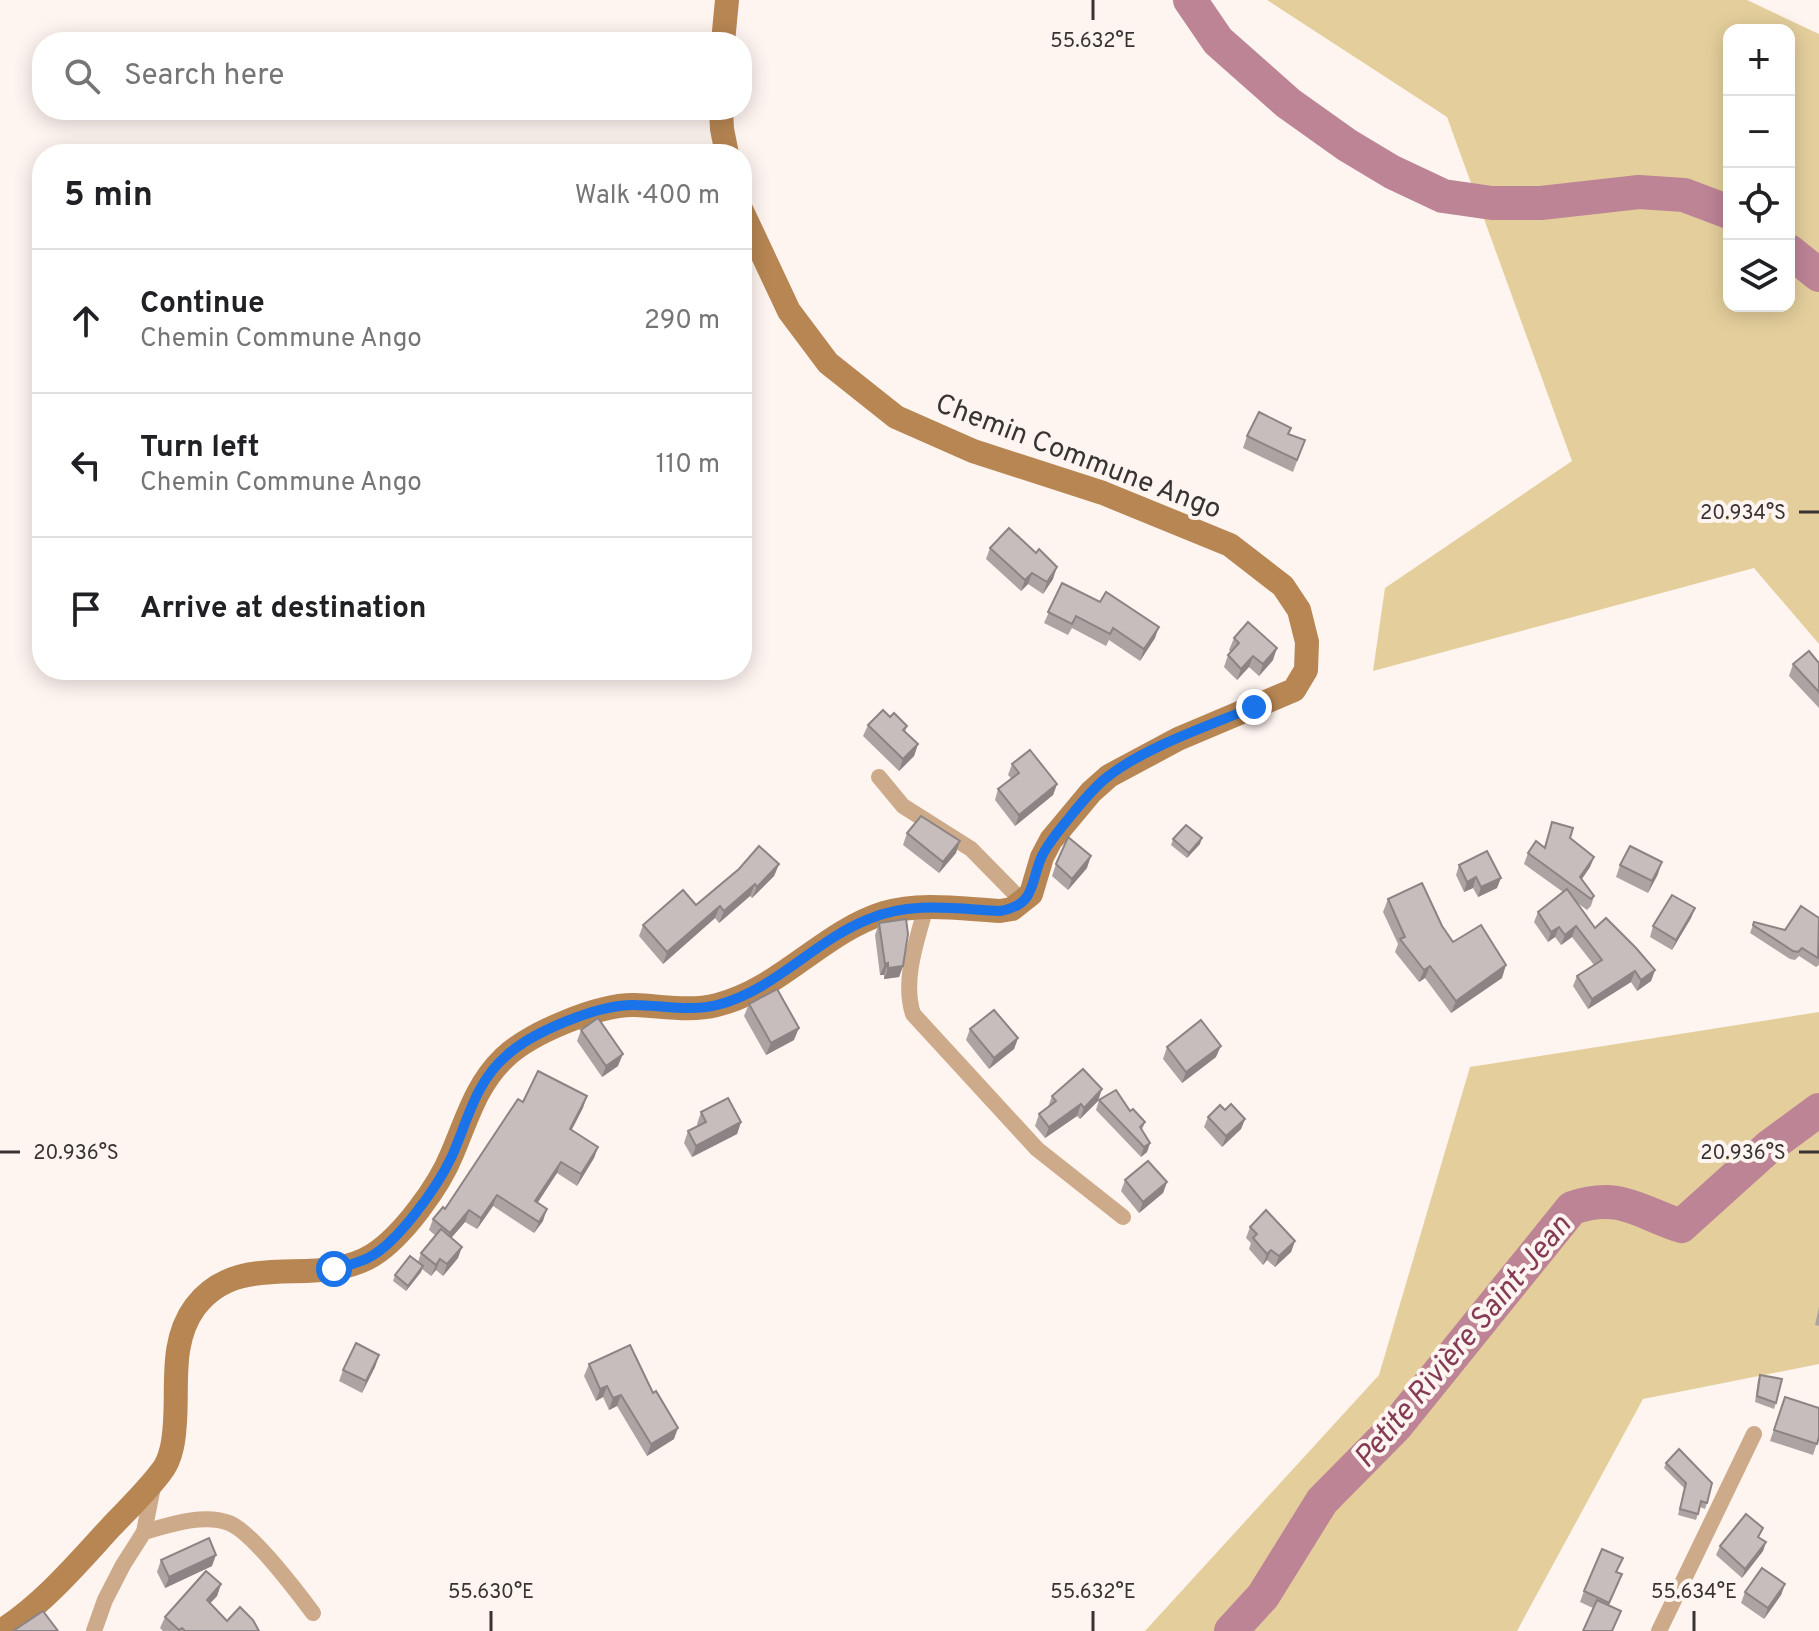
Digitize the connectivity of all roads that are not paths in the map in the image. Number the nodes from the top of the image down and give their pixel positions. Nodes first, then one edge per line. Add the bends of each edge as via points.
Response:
1 (727, 0) edge
2 (724, 32) edge
3 (722, 120) edge
4 (725, 144) edge
5 (752, 232) edge
6 (879, 777) dead end
7 (1023, 902) junction
8 (926, 907) junction
9 (1123, 1217) dead end
10 (1754, 1434) dead end
11 (154, 1480) junction
12 (144, 1532) junction
13 (313, 1613) dead end
14 (1, 1631) edge
15 (94, 1631) edge
16 (1659, 1631) edge

1 - 2 street
3 - 4 street
5 - 7 street, Chemin Commune Ango via 789,311 820,353 896,417 973,451 1103,493 1230,545 1283,586 1299,610 1307,642 1306,670 1294,690 1178,739 1109,776 1051,840
6 - 7 street via 903,806 971,849
7 - 8 street via 1000,911
8 - 9 street via 911,964 913,1014 1037,1149
8 - 11 street via 868,919 755,989 719,1005 609,1007 505,1056 481,1085 439,1180 384,1247 334,1269 232,1278 203,1299 185,1324 177,1359 173,1444
10 - 16 street
11 - 12 street
11 - 14 street via 58,1584
12 - 13 street via 180,1522 230,1523 284,1575
12 - 15 street via 105,1600

